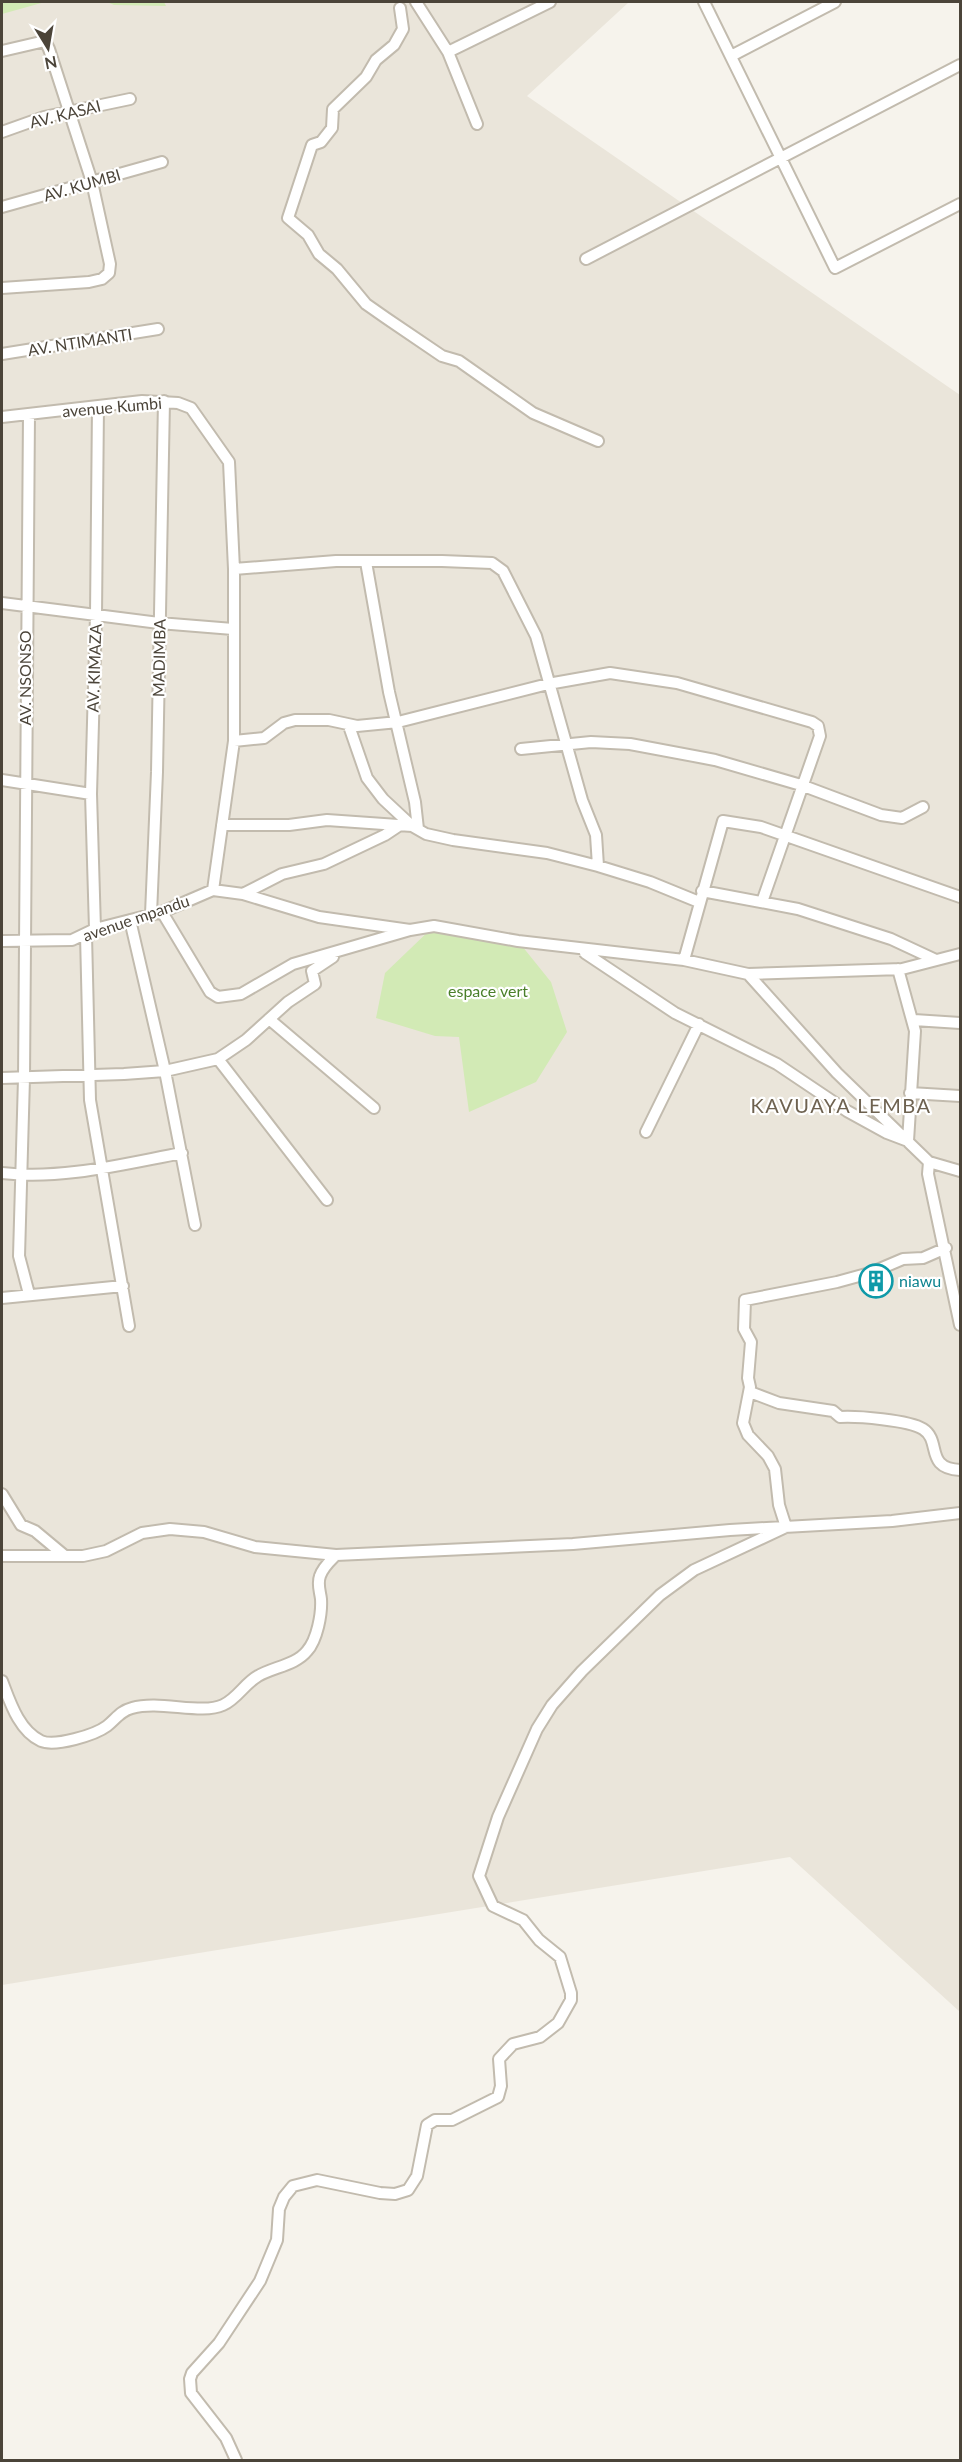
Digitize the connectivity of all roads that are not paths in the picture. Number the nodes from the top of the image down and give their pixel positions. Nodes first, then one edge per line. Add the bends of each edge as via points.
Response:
1 (416, 2) edge
2 (550, 2) edge
3 (704, 2) edge
4 (835, 2) edge
5 (400, 8) dead end
6 (2, 51) edge
7 (448, 52) junction
8 (731, 56) junction
9 (960, 64) edge
10 (130, 99) dead end
11 (70, 111) junction
12 (477, 124) dead end
13 (2, 132) edge
14 (781, 157) junction
15 (162, 162) dead end
16 (92, 182) junction
17 (960, 204) edge
18 (2, 207) edge
19 (586, 259) dead end
20 (2, 288) edge
21 (158, 329) dead end
22 (2, 354) edge
23 (164, 401) junction
24 (98, 406) junction
25 (29, 414) junction
26 (2, 417) edge
27 (598, 441) dead end
28 (366, 562) junction
29 (234, 569) junction
30 (2, 603) edge
31 (26, 606) junction
32 (96, 615) junction
33 (159, 623) junction
34 (233, 629) junction
35 (548, 684) junction
36 (398, 722) junction
37 (349, 726) junction
38 (234, 741) junction
39 (568, 744) junction
40 (521, 749) dead end
41 (2, 780) edge
42 (25, 784) junction
43 (801, 785) junction
44 (90, 794) junction
45 (923, 807) dead end
46 (222, 825) junction
47 (400, 825) junction
48 (415, 827) junction
49 (784, 836) junction
50 (598, 866) junction
51 (213, 890) junction
52 (702, 891) junction
53 (243, 894) junction
54 (960, 897) edge
55 (699, 902) junction
56 (762, 902) junction
57 (156, 913) junction
58 (130, 920) junction
59 (410, 930) junction
60 (91, 932) junction
61 (2, 941) edge
62 (25, 942) junction
63 (342, 950) junction
64 (585, 953) dead end
65 (960, 954) edge
66 (684, 960) junction
67 (936, 960) junction
68 (898, 969) junction
69 (748, 975) junction
70 (269, 1019) junction
71 (914, 1020) junction
72 (960, 1023) edge
73 (699, 1024) junction
74 (218, 1059) junction
75 (165, 1071) junction
76 (88, 1077) junction
77 (2, 1078) edge
78 (24, 1078) junction
79 (910, 1093) junction
80 (960, 1096) edge
81 (374, 1108) dead end
82 (646, 1132) dead end
83 (908, 1141) junction
84 (182, 1154) junction
85 (929, 1162) junction
86 (103, 1168) junction
87 (960, 1170) edge
88 (2, 1173) edge
89 (21, 1175) junction
90 (327, 1200) dead end
91 (195, 1225) dead end
92 (946, 1248) junction
93 (123, 1286) junction
94 (29, 1294) junction
95 (2, 1298) edge
96 (960, 1324) edge
97 (129, 1326) dead end
98 (750, 1392) junction
99 (960, 1470) edge
100 (2, 1494) edge
101 (960, 1513) edge
102 (786, 1527) junction
103 (336, 1555) junction
104 (2, 1556) edge
105 (65, 1556) junction
106 (2, 1681) edge
107 (236, 2460) edge

1 - 7 street
2 - 7 street
3 - 8 street
4 - 8 street
5 - 27 street via 403,29 394,45 333,109 332,128 321,142 312,145 288,218 379,314 442,356 459,361 533,413
6 - 11 street via 45,41
7 - 12 street
8 - 14 street
9 - 14 street
10 - 11 street, AV. KASAI
11 - 13 street, AV. KASAI
11 - 16 street
14 - 17 street via 835,268
14 - 19 street
15 - 16 street, AV. KUMBI
16 - 18 street, AV. KUMBI
16 - 20 street via 109,255 109,273 89,282
21 - 22 street, AV. NTIMANTI
23 - 24 street, avenue Kumbi
23 - 29 street, avenue Kumbi via 191,408 229,462
23 - 33 street, MADIMBA
24 - 25 street, avenue Kumbi
24 - 32 street, AV. KIMAZA
25 - 26 street, avenue Kumbi
25 - 31 street, AV. NSONSO
28 - 29 street
28 - 35 street via 492,563 508,579 536,636
28 - 36 street
29 - 34 street
30 - 31 street
31 - 32 street
31 - 42 street, AV. NSONSO
32 - 33 street
32 - 44 street, AV. KIMAZA
33 - 34 street
33 - 57 street, MADIMBA
34 - 38 street
35 - 36 street
35 - 39 street
35 - 43 street via 610,673 638,676 812,722 818,726 820,736
36 - 37 street
36 - 48 street via 415,802
37 - 38 street via 329,720 295,720 264,738
37 - 48 street via 367,778 383,799
38 - 46 street
39 - 40 street
39 - 43 street via 630,744 715,760
39 - 50 street via 582,800 596,835
41 - 42 street
42 - 44 street
42 - 62 street, AV. NSONSO
43 - 45 street via 880,815 902,818
43 - 49 street
44 - 60 street, AV. KIMAZA
46 - 47 street via 289,825 327,820
46 - 51 street
47 - 48 street
47 - 53 street via 324,864 289,872
48 - 50 street via 426,834 453,840 547,853
49 - 52 street via 744,822 722,821
49 - 54 street
49 - 56 street
50 - 55 street
51 - 53 street
51 - 57 street, avenue mpandu
52 - 55 street
52 - 56 street
53 - 59 street via 319,917
55 - 66 street
56 - 67 street via 798,909 891,939
57 - 58 street, avenue mpandu
57 - 63 street via 210,993 218,997 241,994 293,964
58 - 60 street, avenue mpandu
58 - 75 street
59 - 63 street
59 - 66 street via 444,926 518,941
60 - 62 street, avenue mpandu via 53,942
60 - 76 street, AV. KIMAZA
61 - 62 street, avenue mpandu
62 - 78 street, AV. NSONSO
63 - 70 street via 312,971 312,988
64 - 73 street via 647,997
65 - 67 street
66 - 69 street
67 - 68 street
68 - 69 street
68 - 71 street
69 - 83 street via 837,1073
70 - 74 street
70 - 81 street
71 - 72 street
71 - 79 street
73 - 82 street
73 - 83 street via 777,1064 887,1133
74 - 75 street
74 - 90 street
75 - 76 street
75 - 84 street
76 - 78 street
76 - 86 street, AV. KIMAZA
77 - 78 street
78 - 89 street, AV. NSONSO
79 - 80 street
79 - 83 street
83 - 85 street
84 - 86 street
84 - 91 street
85 - 87 street
85 - 92 street via 928,1174
86 - 89 street
86 - 93 street, AV. KIMAZA
88 - 89 street
89 - 94 street, AV. NSONSO via 19,1256
92 - 96 street
92 - 98 street via 837,1282 748,1298 743,1314 744,1332 751,1342
93 - 94 street
93 - 97 street, AV. KIMAZA
94 - 95 street
98 - 99 street via 779,1403 833,1411 840,1417 877,1418 921,1428 939,1462
98 - 102 street via 743,1423 775,1469
100 - 105 street via 21,1525 35,1531
101 - 102 street
102 - 103 street via 573,1544
102 - 107 street via 694,1570 660,1595 582,1671 537,1729 498,1817 479,1876 493,1906 523,1920 560,1958 571,2000 548,2032 513,2044 499,2059 498,2097 452,2120 435,2120 428,2125 417,2176 408,2190 380,2193 317,2180 302,2182 288,2191 279,2209 277,2240 260,2281 219,2343 189,2379 191,2393 226,2438
103 - 105 street via 255,1548 204,1532 170,1529 142,1533 96,1554
103 - 106 street via 320,1576 320,1611 314,1641 307,1652 258,1676 221,1706 169,1704 132,1708 98,1731 71,1740 46,1742 31,1734 17,1718
104 - 105 street

